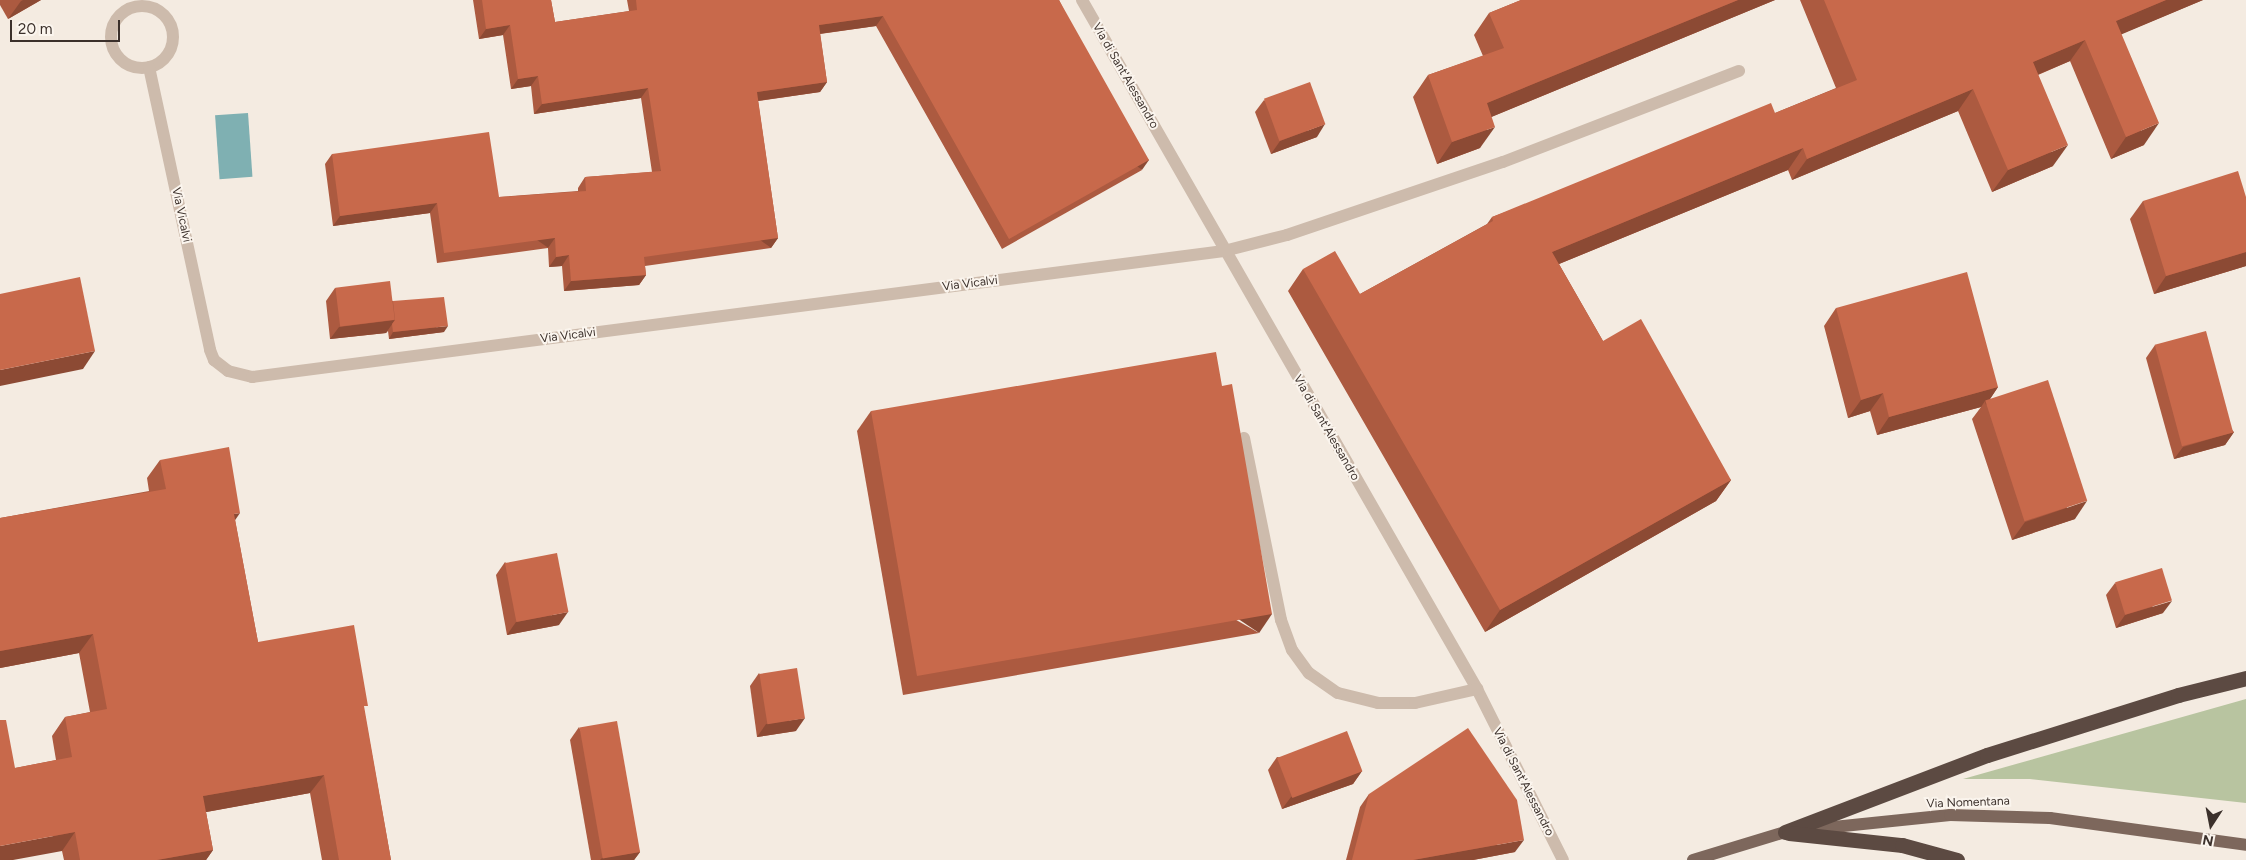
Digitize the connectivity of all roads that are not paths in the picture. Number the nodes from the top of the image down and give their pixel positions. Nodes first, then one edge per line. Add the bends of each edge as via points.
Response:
1 (1082, 0) edge
2 (137, 3) edge
3 (149, 67) junction
4 (1739, 71) dead end
5 (1224, 251) junction
6 (1244, 438) dead end
7 (2246, 678) edge
8 (1477, 689) junction
9 (1785, 832) junction
10 (2246, 845) edge
11 (1563, 860) edge
12 (1693, 860) edge
13 (1958, 860) edge

1 - 5 street, Via di Sant'Alessandro
2 - 3 street via 158,10 171,27 171,47 167,56
2 - 3 street via 114,24 111,43 125,63 139,68
3 - 5 street, Via Vicalvi via 210,350 220,366 244,376
4 - 5 street, Via Vicalvi via 1503,162 1287,235
5 - 8 street, Via di Sant'Alessandro
6 - 8 street via 1281,620 1292,650 1309,673 1338,693 1378,704 1415,703
7 - 9 highway via 1987,755
8 - 11 street, Via di Sant'Alessandro
9 - 10 main road, Via Nomentana via 1989,814 2050,818
9 - 12 main road, Via Nomentana
9 - 13 highway via 1902,845

